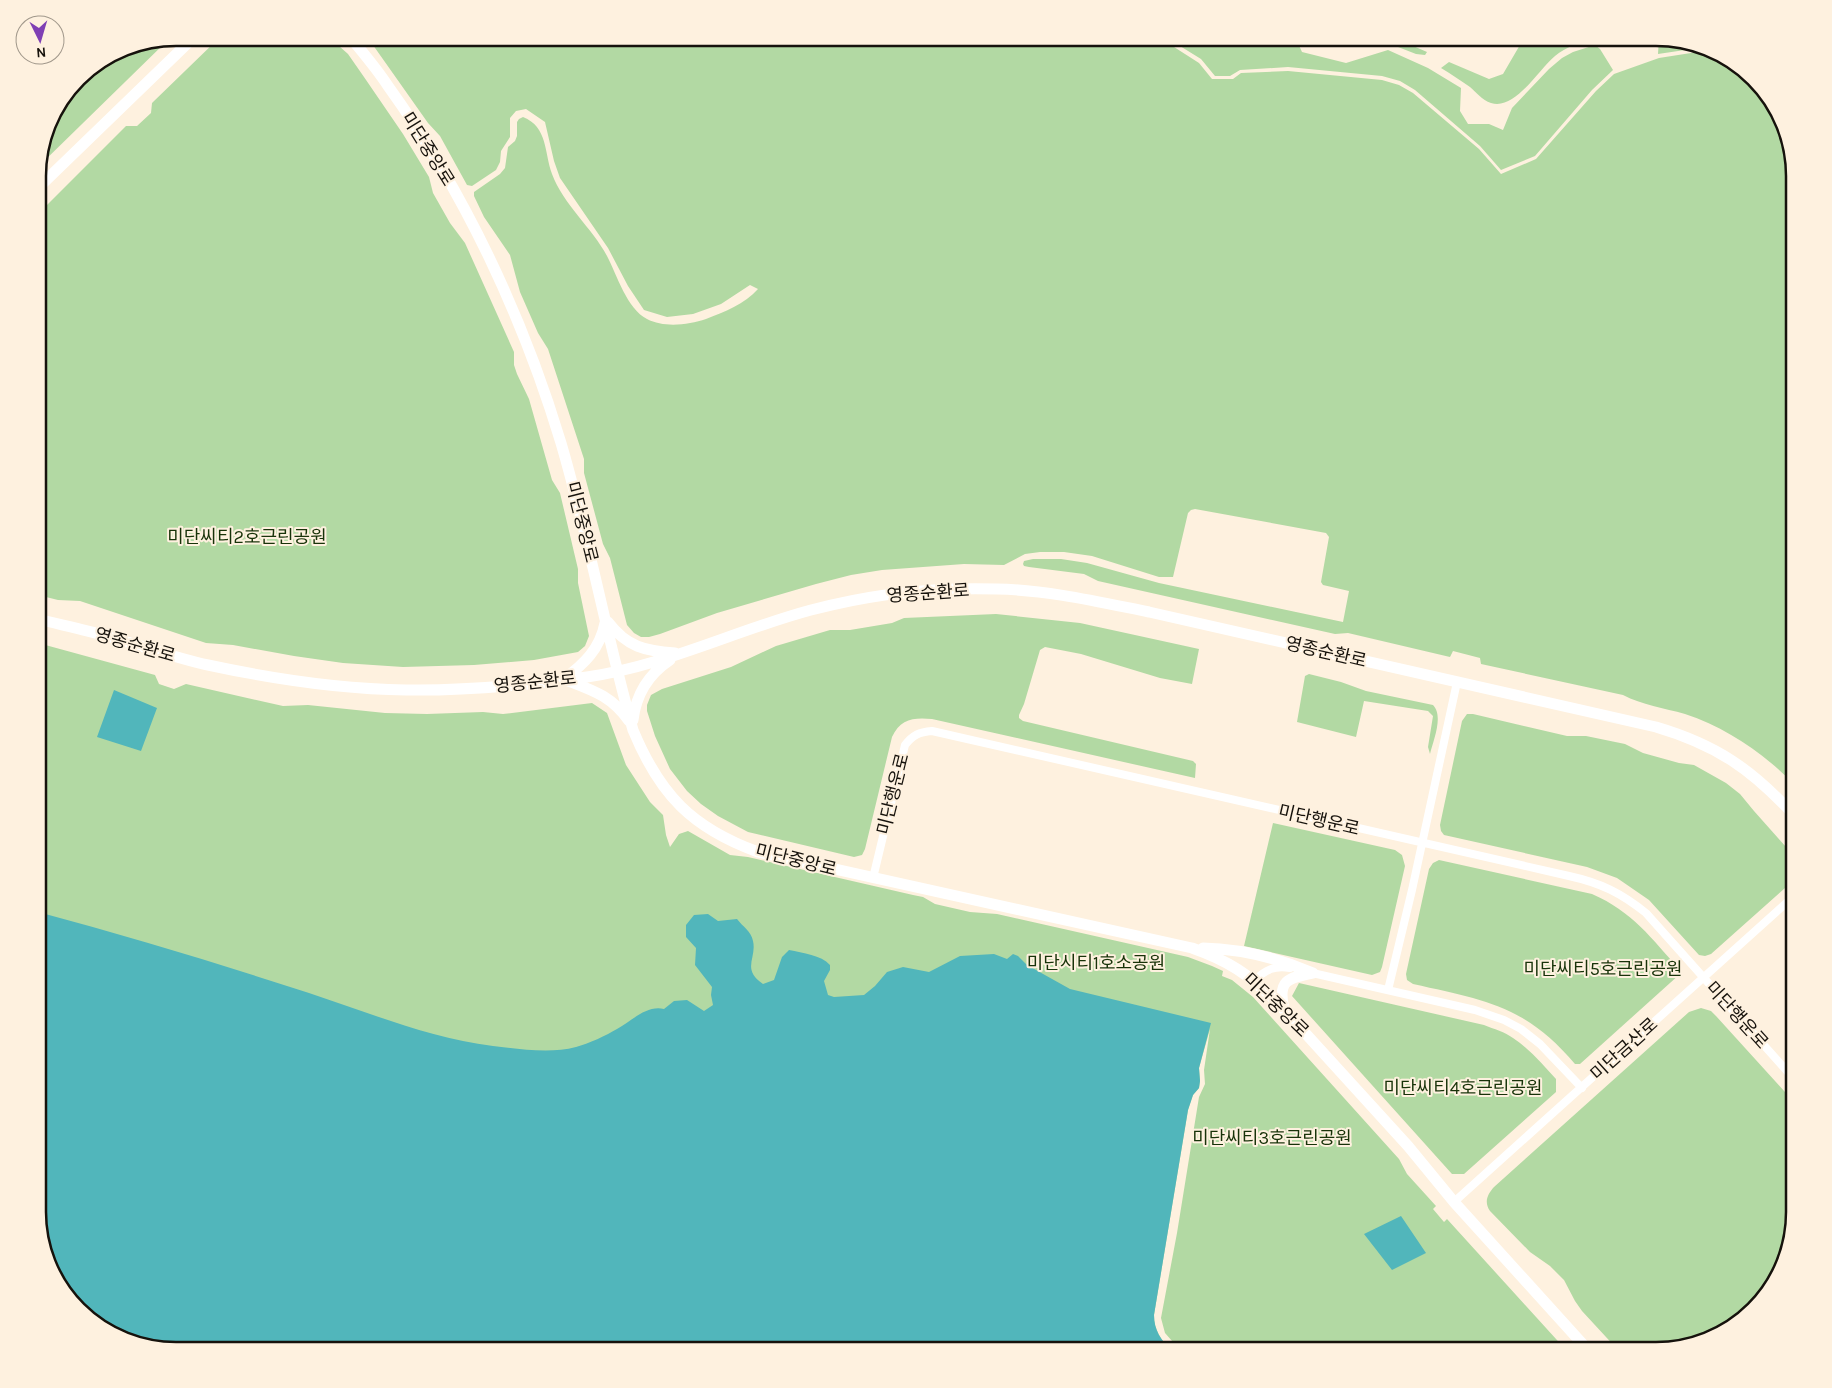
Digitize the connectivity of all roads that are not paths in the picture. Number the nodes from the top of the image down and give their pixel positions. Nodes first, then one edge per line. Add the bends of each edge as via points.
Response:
1 (184, 46) edge
2 (357, 46) edge
3 (47, 179) edge
4 (606, 619) junction
5 (47, 621) edge
6 (680, 654) junction
7 (618, 671) junction
8 (564, 679) junction
9 (1457, 682) junction
10 (632, 726) junction
11 (1786, 806) edge
12 (1423, 843) junction
13 (873, 878) junction
14 (1786, 903) edge
15 (1192, 948) junction
16 (1313, 972) junction
17 (1704, 978) junction
18 (1255, 980) junction
19 (1388, 990) junction
20 (1284, 1010) junction
21 (1786, 1071) edge
22 (1582, 1088) junction
23 (1454, 1202) junction
24 (1581, 1342) edge

1 - 3 street
2 - 4 street, 미단중앙로 via 423,137 466,213 514,313 560,441
4 - 6 street via 620,635 636,646
4 - 7 street, 미단중앙로
4 - 8 street via 593,652
5 - 8 street, 영종순환로 via 206,665 301,681 437,690 502,687
6 - 7 street, 영종순환로
6 - 9 street, 영종순환로 via 765,624 860,599 911,592 999,589 1087,599
6 - 10 street via 665,663 646,683 638,696
7 - 8 street, 영종순환로
7 - 10 street, 미단중앙로
8 - 10 street via 610,700
9 - 11 street, 영종순환로 via 1656,727 1698,741 1732,759
9 - 12 street
10 - 13 street, 미단중앙로 via 657,780 692,818 712,831 758,852
12 - 13 street, 미단행운로 via 932,731 919,732 905,745
12 - 17 street, 미단행운로 via 1576,877 1608,888 1646,913
12 - 19 street
13 - 15 street, 미단중앙로
14 - 17 street, 미단금산로
15 - 16 street via 1228,949 1281,960
15 - 18 street, 미단중앙로 via 1234,965
16 - 18 street via 1278,968 1265,971
16 - 19 street
16 - 20 street via 1292,977 1284,983
17 - 21 street, 미단행운로
17 - 22 street, 미단금산로
18 - 20 street, 미단중앙로
19 - 22 street via 1475,1010 1522,1029
20 - 23 street, 미단중앙로 via 1408,1146
22 - 23 street, 미단금산로
23 - 24 street, 미단중앙로

